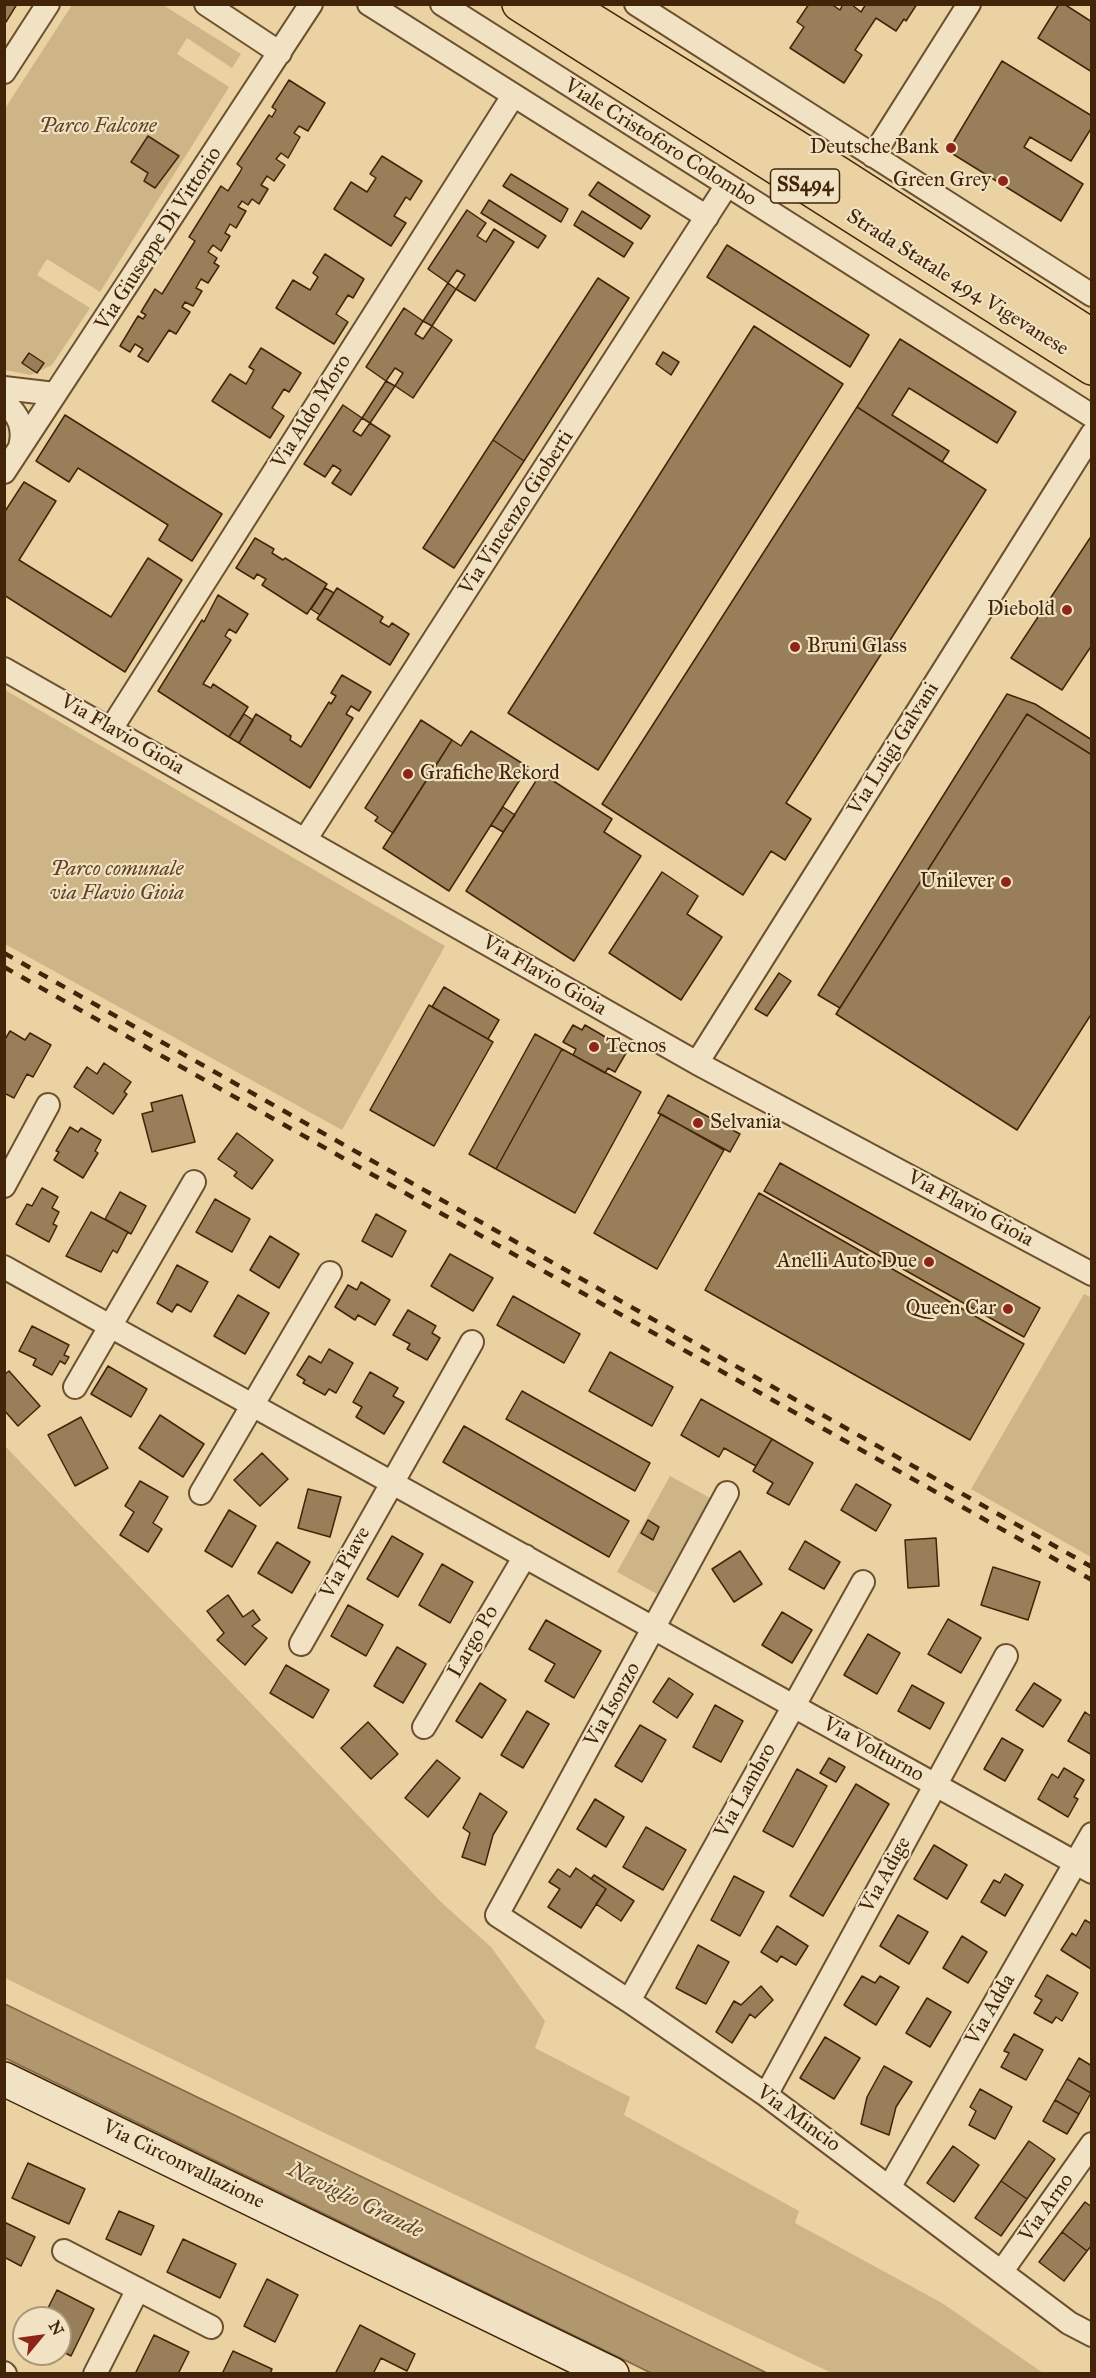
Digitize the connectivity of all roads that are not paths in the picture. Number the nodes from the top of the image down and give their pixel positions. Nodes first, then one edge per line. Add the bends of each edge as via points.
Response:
1 (48, 4) edge
2 (206, 4) edge
3 (311, 4) edge
4 (369, 4) edge
5 (442, 4) edge
6 (519, 4) edge
7 (566, 4) edge
8 (636, 4) edge
9 (969, 4) edge
10 (280, 53) junction
11 (4, 72) edge
12 (513, 96) junction
13 (873, 156) junction
14 (727, 185) junction
15 (707, 216) junction
16 (1092, 295) edge
17 (1092, 336) edge
18 (1092, 368) edge
19 (4, 388) edge
20 (55, 394) junction
21 (4, 402) edge
22 (1092, 416) edge
23 (1092, 434) edge
24 (20, 447) junction
25 (4, 472) edge
26 (4, 669) edge
27 (111, 729) junction
28 (305, 840) junction
29 (697, 1063) junction
30 (48, 1106) dead end
31 (194, 1182) dead end
32 (4, 1186) edge
33 (4, 1267) edge
34 (1091, 1272) edge
35 (330, 1273) dead end
36 (109, 1325) junction
37 (472, 1342) dead end
38 (75, 1387) dead end
39 (253, 1405) junction
40 (392, 1483) junction
41 (201, 1492) dead end
42 (728, 1493) dead end
43 (525, 1556) junction
44 (863, 1582) dead end
45 (655, 1629) junction
46 (301, 1644) dead end
47 (1006, 1656) dead end
48 (794, 1706) junction
49 (424, 1727) dead end
50 (935, 1785) junction
51 (1092, 1834) edge
52 (1083, 1867) edge
53 (497, 1915) joint
54 (629, 2001) junction
55 (4, 2079) edge
56 (766, 2095) junction
57 (1092, 2144) edge
58 (890, 2186) junction
59 (64, 2251) dead end
60 (1002, 2271) junction
61 (138, 2289) junction
62 (212, 2326) dead end
63 (1092, 2335) edge
64 (95, 2373) edge
65 (612, 2373) edge

1 - 11 street
2 - 10 street
3 - 10 street, Via Giuseppe Di Vittorio
4 - 12 street
5 - 14 street, Viale Cristoforo Colombo
6 - 18 main road, Strada Statale 494 Vigevanese / SS494
7 - 17 main road, Strada Statale 494 Vigevanese / SS494
8 - 13 street
9 - 13 street
10 - 20 street, Via Giuseppe Di Vittorio
12 - 15 street
12 - 27 street, Via Aldo Moro
13 - 16 street
14 - 15 street, Via Vincenzo Gioberti
14 - 22 street, Viale Cristoforo Colombo
15 - 28 street, Via Vincenzo Gioberti
19 - 20 street
20 - 24 street, Via Giuseppe Di Vittorio
21 - 24 street via 22,427
23 - 29 street, Via Luigi Galvani
24 - 25 street, Via Giuseppe Di Vittorio
26 - 27 street, Via Flavio Gioia
27 - 28 street, Via Flavio Gioia
28 - 29 street, Via Flavio Gioia
29 - 34 street, Via Flavio Gioia
30 - 32 street
31 - 36 street
33 - 36 street
35 - 39 street
36 - 38 street
36 - 39 street
37 - 40 street, Via Piave
39 - 40 street
39 - 41 street
40 - 43 street
40 - 46 street, Via Piave
42 - 45 street, Via Isonzo
43 - 45 street
43 - 49 street, Largo Po
44 - 48 street, Via Lambro
45 - 48 street, Via Volturno
45 - 53 street, Via Isonzo
47 - 50 street, Via Adige
48 - 50 street, Via Volturno
48 - 54 street, Via Lambro
50 - 52 street, Via Volturno
50 - 56 street, Via Adige
51 - 52 street, Via Adda
52 - 58 street, Via Adda
53 - 54 street, Via Mincio
54 - 56 street, Via Mincio
55 - 65 main road, Via Circonvallazione
56 - 58 street, Via Mincio
57 - 60 street, Via Arno
58 - 60 street, Via Mincio
59 - 61 street
60 - 63 street, Via Mincio via 1069,2323
61 - 62 street
61 - 64 street

